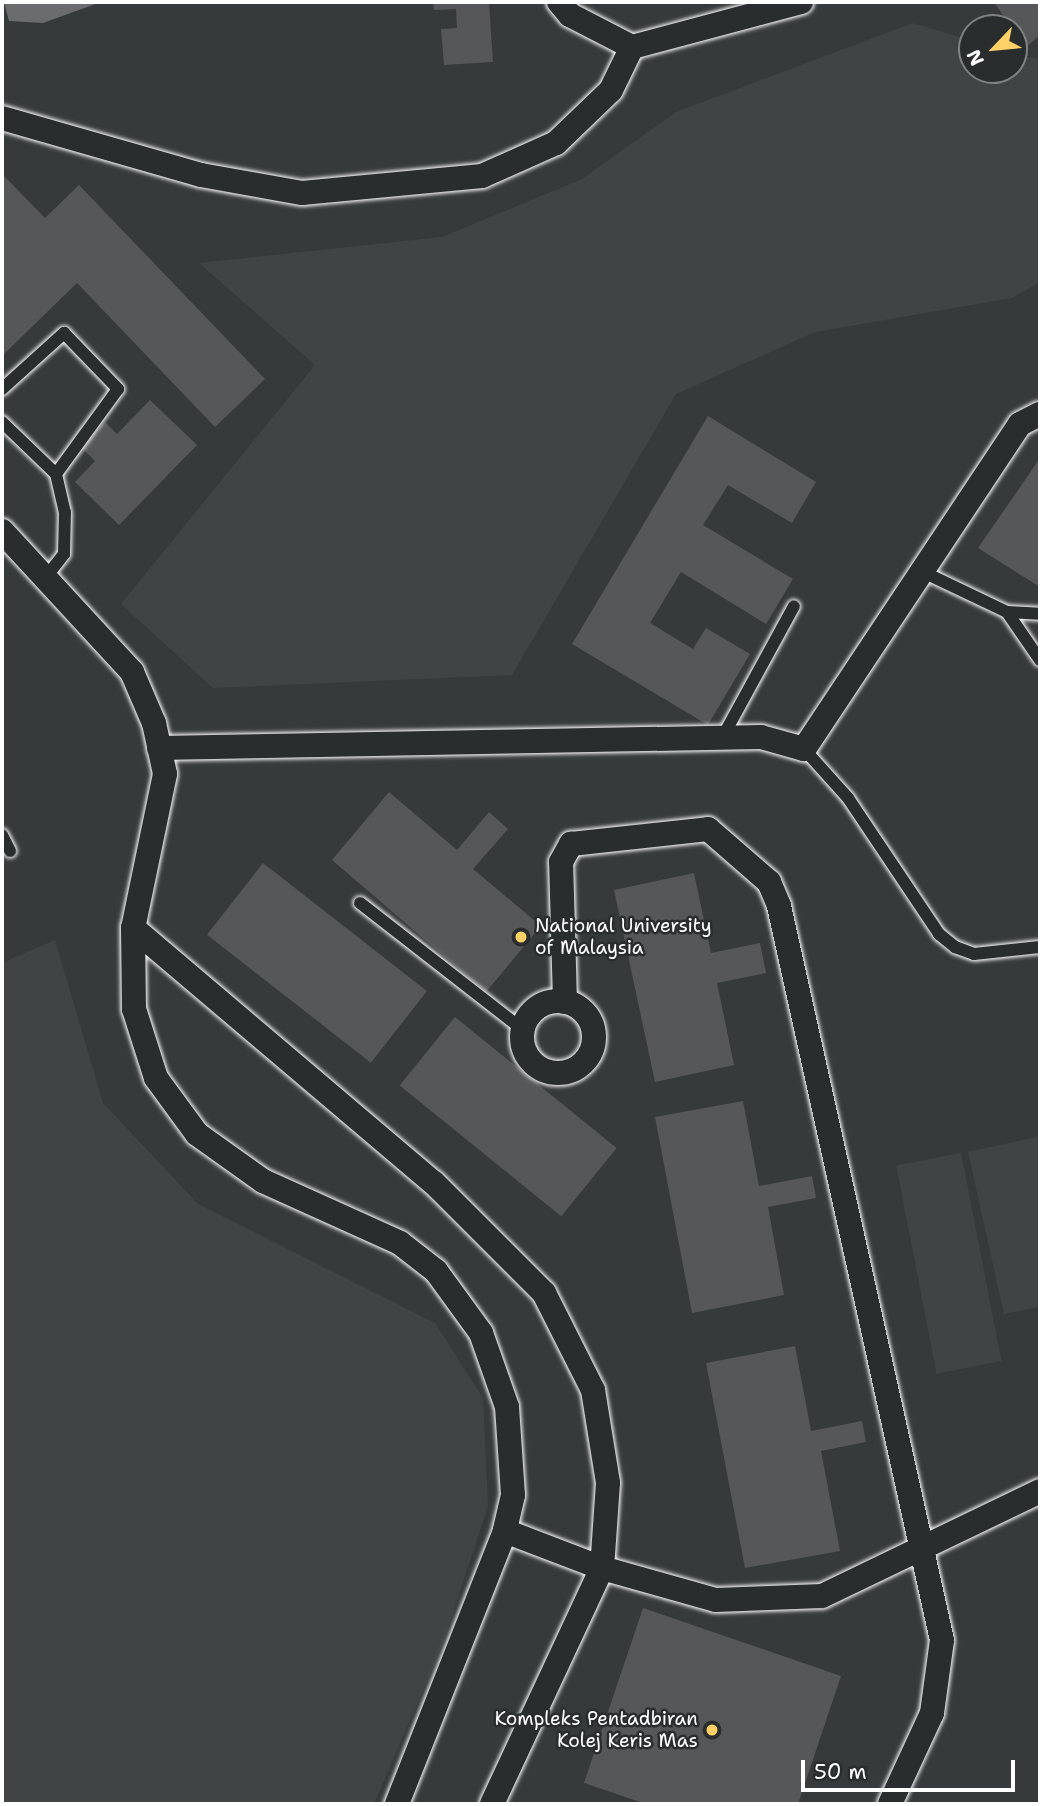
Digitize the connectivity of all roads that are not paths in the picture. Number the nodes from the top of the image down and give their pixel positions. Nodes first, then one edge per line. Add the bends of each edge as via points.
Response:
1 (559, 2) edge
2 (801, 2) edge
3 (632, 47) junction
4 (2, 118) edge
5 (2, 389) edge
6 (1040, 414) edge
7 (2, 422) edge
8 (56, 474) junction
9 (2, 531) edge
10 (921, 571) junction
11 (47, 576) junction
12 (794, 606) dead end
13 (1007, 612) junction
14 (1040, 614) edge
15 (1040, 660) edge
16 (722, 738) junction
17 (159, 748) junction
18 (804, 749) junction
19 (2, 835) edge
20 (10, 851) dead end
21 (360, 902) dead end
22 (133, 928) junction
23 (1040, 947) edge
24 (565, 1002) junction
25 (523, 1030) junction
26 (1040, 1492) edge
27 (505, 1531) junction
28 (926, 1549) junction
29 (602, 1568) junction
30 (542, 1701) junction
31 (397, 1804) edge
32 (492, 1804) edge
33 (502, 1804) edge
34 (890, 1804) edge

1 - 3 street via 570,15
2 - 3 street
3 - 4 street via 611,90 556,143 482,176 302,193 201,175
5 - 8 lane via 64,333 114,381 116,393
6 - 10 street via 1020,424
7 - 8 lane
8 - 11 lane via 65,512 64,554
9 - 11 street
10 - 13 lane
10 - 18 street
11 - 17 street via 132,671
12 - 16 lane
13 - 14 lane
13 - 15 lane
16 - 17 street
16 - 18 street via 761,737
17 - 22 street via 165,774
18 - 23 lane via 848,799 939,934 974,954
19 - 20 lane
21 - 25 lane
22 - 27 street via 134,1009 156,1078 197,1134 263,1181 400,1243 436,1271 481,1333 507,1407 513,1495
22 - 29 street via 434,1183 544,1293 593,1390 608,1483
24 - 25 street via 533,1010
24 - 25 street via 592,1025 593,1049 578,1068 555,1074 533,1064
24 - 28 street via 561,862 571,844 708,829 769,882
26 - 28 street
27 - 29 street
27 - 31 street
28 - 29 street via 822,1597 716,1600
28 - 34 street via 942,1640 932,1713
29 - 30 street
30 - 32 street via 519,1735
30 - 33 lane

